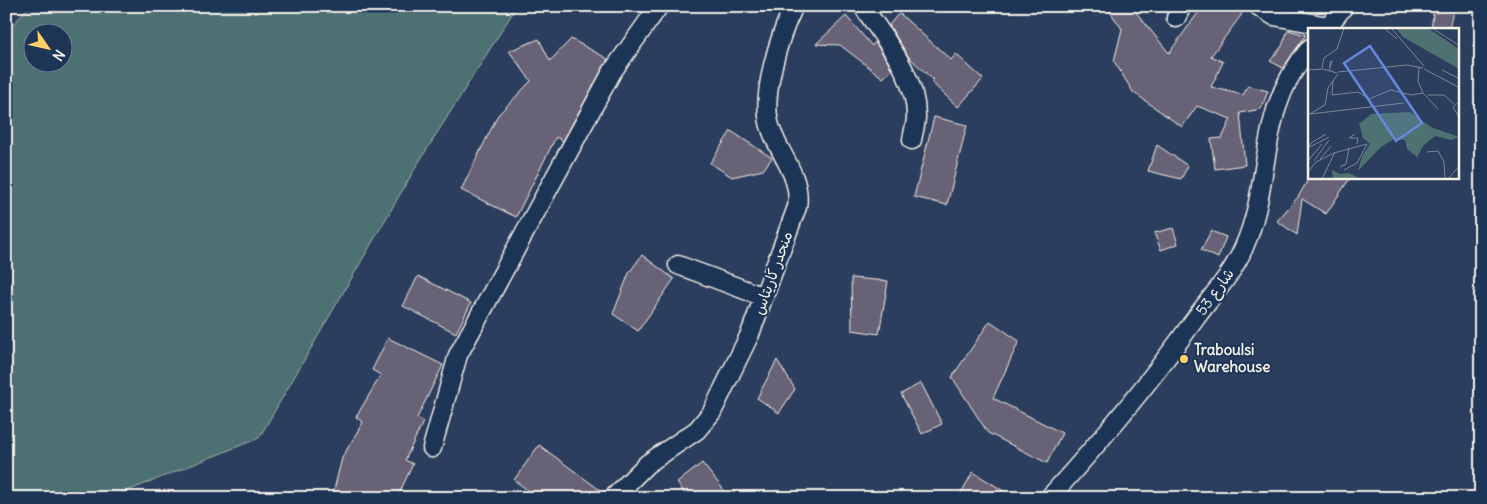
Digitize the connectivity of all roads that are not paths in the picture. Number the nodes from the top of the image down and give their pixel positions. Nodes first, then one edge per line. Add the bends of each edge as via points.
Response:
1 (659, 6) edge
2 (794, 6) edge
3 (863, 6) edge
4 (1258, 6) edge
5 (1344, 6) edge
6 (1327, 27) edge
7 (1308, 51) edge
8 (912, 140) dead end
9 (678, 265) dead end
10 (764, 297) junction
11 (432, 448) dead end
12 (613, 498) edge
13 (1049, 498) edge

1 - 11 street via 612,72 458,355
2 - 10 street, منحدر كاريتاس via 769,84 766,111 777,144 797,181 799,195
3 - 8 street via 901,65 911,89 916,117
4 - 6 street via 1274,16
5 - 6 street
7 - 13 street, شارع 53 via 1287,80 1278,103 1268,138 1254,219 1235,265 1120,418
9 - 10 street
10 - 12 street, منحدر كاريتاس via 742,352 706,420 697,430 647,464

